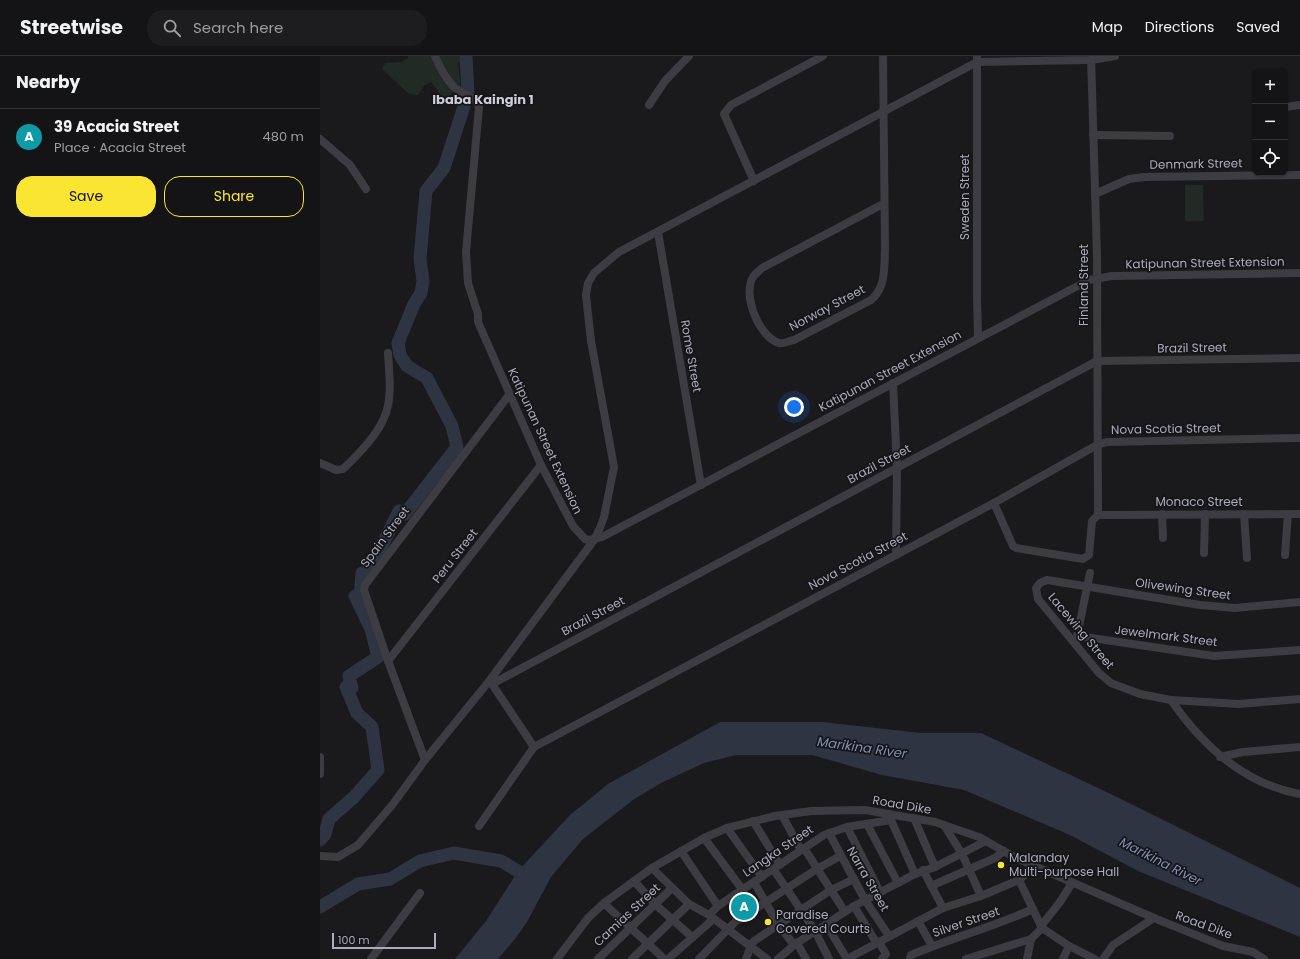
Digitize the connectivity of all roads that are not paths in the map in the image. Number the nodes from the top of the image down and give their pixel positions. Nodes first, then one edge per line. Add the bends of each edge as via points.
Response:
1 (434, 56) edge
2 (689, 56) edge
3 (823, 56) edge
4 (883, 56) edge
5 (1115, 56) edge
6 (1091, 58) edge
7 (977, 59) edge
8 (649, 105) dead end
9 (1300, 105) edge
10 (1288, 107) edge
11 (883, 113) junction
12 (1093, 135) junction
13 (1170, 136) dead end
14 (320, 139) edge
15 (1288, 174) edge
16 (1252, 175) edge
17 (1300, 175) edge
18 (754, 181) junction
19 (366, 190) dead end
20 (1095, 194) junction
21 (883, 204) junction
22 (658, 232) junction
23 (1300, 273) edge
24 (1096, 277) junction
25 (978, 338) junction
26 (388, 353) dead end
27 (1300, 358) edge
28 (1097, 361) junction
29 (893, 383) junction
30 (509, 395) junction
31 (1300, 438) edge
32 (1097, 445) junction
33 (320, 462) edge
34 (541, 465) junction
35 (897, 468) junction
36 (701, 484) junction
37 (994, 503) junction
38 (1162, 514) junction
39 (1205, 514) junction
40 (1244, 514) junction
41 (1288, 514) junction
42 (1300, 514) edge
43 (1098, 515) junction
44 (1163, 538) dead end
45 (594, 540) junction
46 (1204, 553) dead end
47 (896, 555) junction
48 (1285, 555) dead end
49 (1247, 558) dead end
50 (1090, 573) dead end
51 (1088, 587) junction
52 (1300, 602) edge
53 (1077, 639) junction
54 (1300, 650) edge
55 (388, 661) junction
56 (491, 682) junction
57 (1300, 699) edge
58 (1171, 700) junction
59 (534, 747) junction
60 (1300, 747) edge
61 (320, 757) edge
62 (1220, 757) junction
63 (425, 760) junction
64 (320, 774) edge
65 (1300, 794) edge
66 (782, 815) junction
67 (891, 817) junction
68 (914, 818) junction
69 (753, 821) junction
70 (867, 824) junction
71 (944, 825) junction
72 (479, 826) dead end
73 (847, 827) junction
74 (727, 828) junction
75 (829, 833) junction
76 (704, 838) junction
77 (986, 841) junction
78 (802, 849) junction
79 (681, 851) junction
80 (1004, 851) junction
81 (962, 854) junction
82 (320, 856) edge
83 (840, 856) junction
84 (1031, 864) junction
85 (777, 867) junction
86 (935, 867) junction
87 (652, 868) junction
88 (817, 869) junction
89 (969, 870) junction
90 (919, 872) junction
91 (762, 877) junction
92 (854, 879) junction
93 (634, 880) junction
94 (1019, 880) junction
95 (754, 882) junction
96 (898, 883) junction
97 (1072, 883) junction
98 (931, 886) junction
99 (672, 888) junction
100 (742, 889) junction
101 (786, 889) junction
102 (831, 890) junction
103 (880, 892) junction
104 (420, 893) dead end
105 (981, 896) junction
106 (865, 900) junction
107 (766, 902) junction
108 (604, 903) junction
109 (689, 904) junction
110 (656, 905) junction
111 (718, 906) junction
112 (854, 906) junction
113 (943, 908) junction
114 (1033, 909) junction
115 (800, 911) junction
116 (845, 912) junction
117 (711, 916) junction
118 (1154, 918) junction
119 (672, 921) junction
120 (918, 921) junction
121 (778, 924) junction
122 (826, 924) junction
123 (1042, 927) junction
124 (629, 928) junction
125 (730, 930) junction
126 (815, 931) junction
127 (889, 936) junction
128 (692, 937) junction
129 (1031, 939) junction
130 (878, 942) junction
131 (649, 944) junction
132 (751, 944) junction
133 (796, 944) junction
134 (932, 946) junction
135 (1069, 946) junction
136 (371, 959) edge
137 (557, 959) edge
138 (598, 959) edge
139 (632, 959) edge
140 (664, 959) edge
141 (668, 959) edge
142 (699, 959) edge
143 (746, 959) edge
144 (767, 959) edge
145 (778, 959) edge
146 (806, 959) edge
147 (829, 959) edge
148 (847, 959) edge
149 (882, 959) edge
150 (910, 959) edge
151 (966, 959) edge
152 (1027, 959) edge
153 (1062, 959) edge
154 (1095, 959) edge
155 (1103, 959) edge
156 (1264, 959) edge

1 - 30 street, Katipunan Street Extension via 447,78 462,94 471,97 478,104 466,231 466,268 482,334 486,338
2 - 8 street via 669,77
3 - 18 street via 731,105 724,114
4 - 11 street, Norway Street
5 - 6 street
6 - 7 street
6 - 12 street, Finland Street
7 - 11 street
7 - 25 street, Sweden Street
9 - 10 street
11 - 18 street
11 - 21 street, Norway Street
12 - 13 street
12 - 20 street, Finland Street
14 - 19 street via 350,165
15 - 17 street, Denmark Street
16 - 20 street, Denmark Street via 1144,177 1129,179
18 - 22 street
20 - 24 street, Finland Street
21 - 21 street, Norway Street via 884,282 877,295 794,340 780,343 768,337 755,316 750,295 753,277 762,268
22 - 36 street, Rome Street
22 - 45 street via 619,252 603,264 588,283 586,306 614,467 600,528
23 - 24 street, Katipunan Street Extension
24 - 25 street, Katipunan Street Extension
24 - 28 street, Finland Street
25 - 29 street, Katipunan Street Extension
26 - 33 street via 388,401 385,418 343,469 336,470
27 - 28 street, Brazil Street
28 - 32 street, Finland Street
28 - 35 street, Brazil Street
29 - 35 street
29 - 36 street, Katipunan Street Extension
30 - 34 street, Katipunan Street Extension
30 - 55 street, Spain Street via 366,582 364,590
31 - 32 street, Nova Scotia Street via 1107,442
32 - 37 street, Nova Scotia Street
32 - 43 street, Finland Street
34 - 45 street, Katipunan Street Extension via 576,531 585,538
34 - 55 street, Peru Street
35 - 47 street
35 - 56 street, Brazil Street
36 - 45 street, Katipunan Street Extension
37 - 43 street via 1016,548 1083,559 1089,555 1092,521
37 - 47 street, Nova Scotia Street
38 - 39 street, Monaco Street
38 - 43 street, Monaco Street
38 - 44 street
39 - 40 street, Monaco Street
39 - 46 street
40 - 41 street, Monaco Street
40 - 49 street
41 - 42 street, Monaco Street
41 - 48 street
45 - 56 street
47 - 59 street, Nova Scotia Street
50 - 51 street
51 - 52 street, Olivewing Street via 1235,608
51 - 53 street
51 - 53 street, Lacewing Street via 1047,580 1036,588 1038,599
53 - 54 street, Jewelmark Street via 1214,656
53 - 58 street, Lacewing Street via 1099,673 1111,684 1140,694
55 - 63 street, Spain Street
56 - 59 street
56 - 63 street
57 - 58 street, Lacewing Street via 1240,704
58 - 62 street via 1197,734
59 - 72 street, Nova Scotia Street
60 - 62 street via 1243,752
61 - 64 street
62 - 65 street via 1240,770 1278,788
63 - 82 street via 393,804 358,845 338,857
66 - 67 street, Road Dike via 811,811 858,810
66 - 69 street, Road Dike
66 - 78 street
67 - 68 street, Road Dike
67 - 70 street, Langka Street
67 - 90 street
68 - 71 street, Road Dike
68 - 86 street
69 - 74 street, Road Dike
69 - 85 street
70 - 73 street, Langka Street
70 - 96 street
71 - 77 street, Road Dike
71 - 81 street
73 - 75 street, Langka Street
73 - 103 street
74 - 76 street, Road Dike
74 - 91 street
75 - 78 street, Langka Street
75 - 83 street, Narra Street
76 - 79 street, Road Dike
76 - 100 street
77 - 80 street, Road Dike
77 - 81 street
78 - 85 street, Langka Street
78 - 88 street
79 - 87 street, Road Dike
79 - 111 street
80 - 84 street, Road Dike
80 - 89 street
81 - 86 street
81 - 89 street
83 - 88 street
83 - 92 street, Narra Street
84 - 94 street via 1027,873
84 - 97 street, Road Dike
85 - 91 street, Langka Street
85 - 101 street
86 - 90 street
87 - 93 street, Road Dike
87 - 99 street
88 - 101 street
88 - 102 street
89 - 98 street
89 - 105 street
90 - 96 street
90 - 98 street
91 - 95 street, Langka Street
92 - 102 street
92 - 106 street, Narra Street
93 - 108 street, Road Dike
93 - 110 street
94 - 105 street
94 - 114 street
95 - 100 street, Langka Street
95 - 107 street
96 - 103 street
97 - 118 street, Road Dike
97 - 123 street
98 - 113 street
99 - 109 street
99 - 110 street, Camias Street
100 - 111 street, Langka Street
101 - 107 street
101 - 115 street
102 - 115 street
102 - 116 street
103 - 106 street
104 - 136 street
105 - 113 street
106 - 112 street
106 - 127 street, Narra Street
107 - 121 street
107 - 125 street via 735,922
108 - 124 street
108 - 137 street, Road Dike via 588,918
109 - 117 street
109 - 119 street
110 - 119 street
110 - 124 street, Camias Street
111 - 117 street, Langka Street
112 - 116 street
112 - 130 street
113 - 120 street
114 - 123 street
114 - 134 street, Silver Street via 996,926
115 - 121 street
115 - 126 street
116 - 122 street
117 - 125 street
117 - 128 street, Langka Street via 710,922
118 - 155 street via 1113,945
118 - 156 street, Road Dike via 1217,944 1253,952
119 - 128 street
119 - 131 street
120 - 127 street
120 - 134 street
121 - 132 street
121 - 133 street
122 - 126 street
122 - 148 street
123 - 129 street
123 - 135 street
124 - 131 street via 636,931
124 - 138 street, Camias Street
125 - 132 street
125 - 142 street
126 - 133 street
126 - 147 street
127 - 130 street
128 - 141 street, Langka Street
129 - 151 street
129 - 152 street
130 - 148 street
130 - 149 street via 886,954
131 - 139 street
131 - 140 street
132 - 143 street
132 - 144 street
133 - 145 street
133 - 146 street
134 - 150 street, Silver Street via 911,955
135 - 153 street
135 - 154 street

